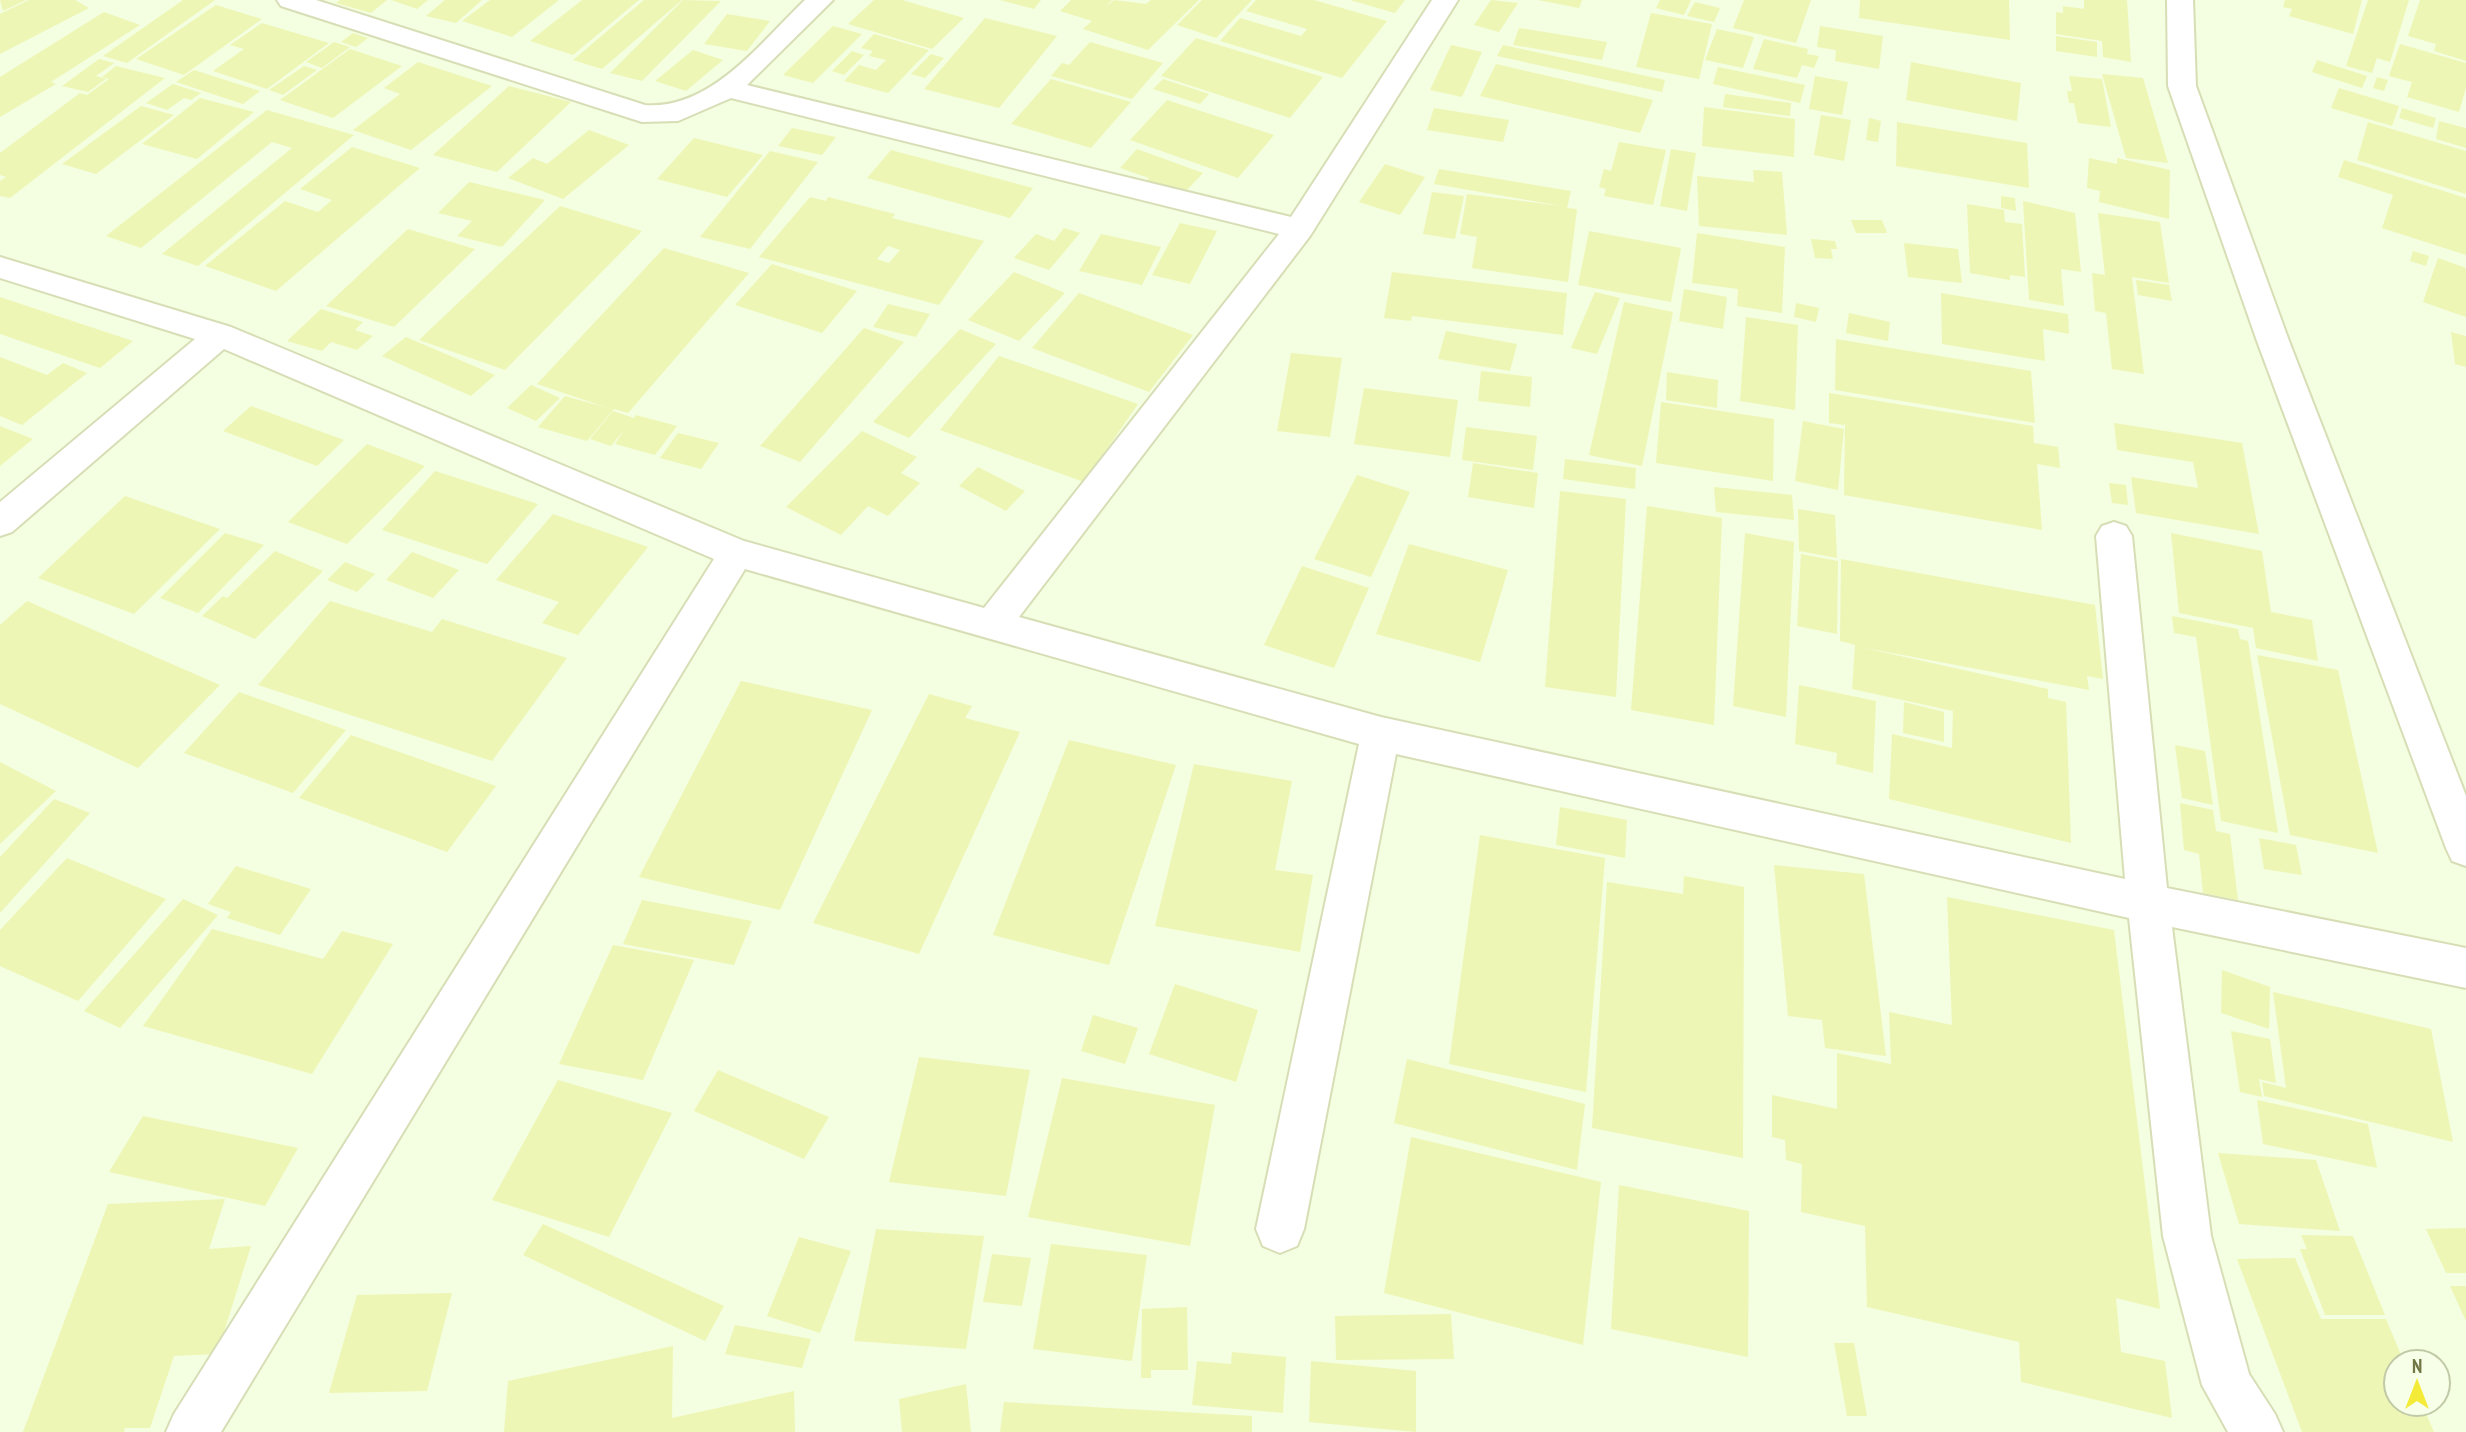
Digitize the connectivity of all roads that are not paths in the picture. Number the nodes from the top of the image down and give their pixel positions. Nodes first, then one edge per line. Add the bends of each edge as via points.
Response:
1 (290, 0) edge
2 (820, 0) edge
3 (1445, 0) edge
4 (2180, 0) edge
5 (728, 89) junction
6 (1299, 229) junction
7 (0, 267) edge
8 (220, 335) junction
9 (0, 522) edge
10 (2114, 536) dead end
11 (736, 553) junction
12 (992, 625) junction
13 (1381, 734) junction
14 (2466, 848) edge
15 (2148, 903) junction
16 (2466, 968) edge
17 (1280, 1228) dead end
18 (191, 1432) edge
19 (2257, 1432) edge

1 - 5 street via 642,113 668,115
2 - 5 street
3 - 6 street
4 - 14 street via 2182,86 2273,341
5 - 6 street
6 - 12 street
7 - 8 street
8 - 9 street
8 - 11 street
10 - 15 street
11 - 12 street
11 - 18 street
12 - 13 street
13 - 15 street
13 - 17 street
15 - 16 street
15 - 19 street via 2187,1236 2227,1385

